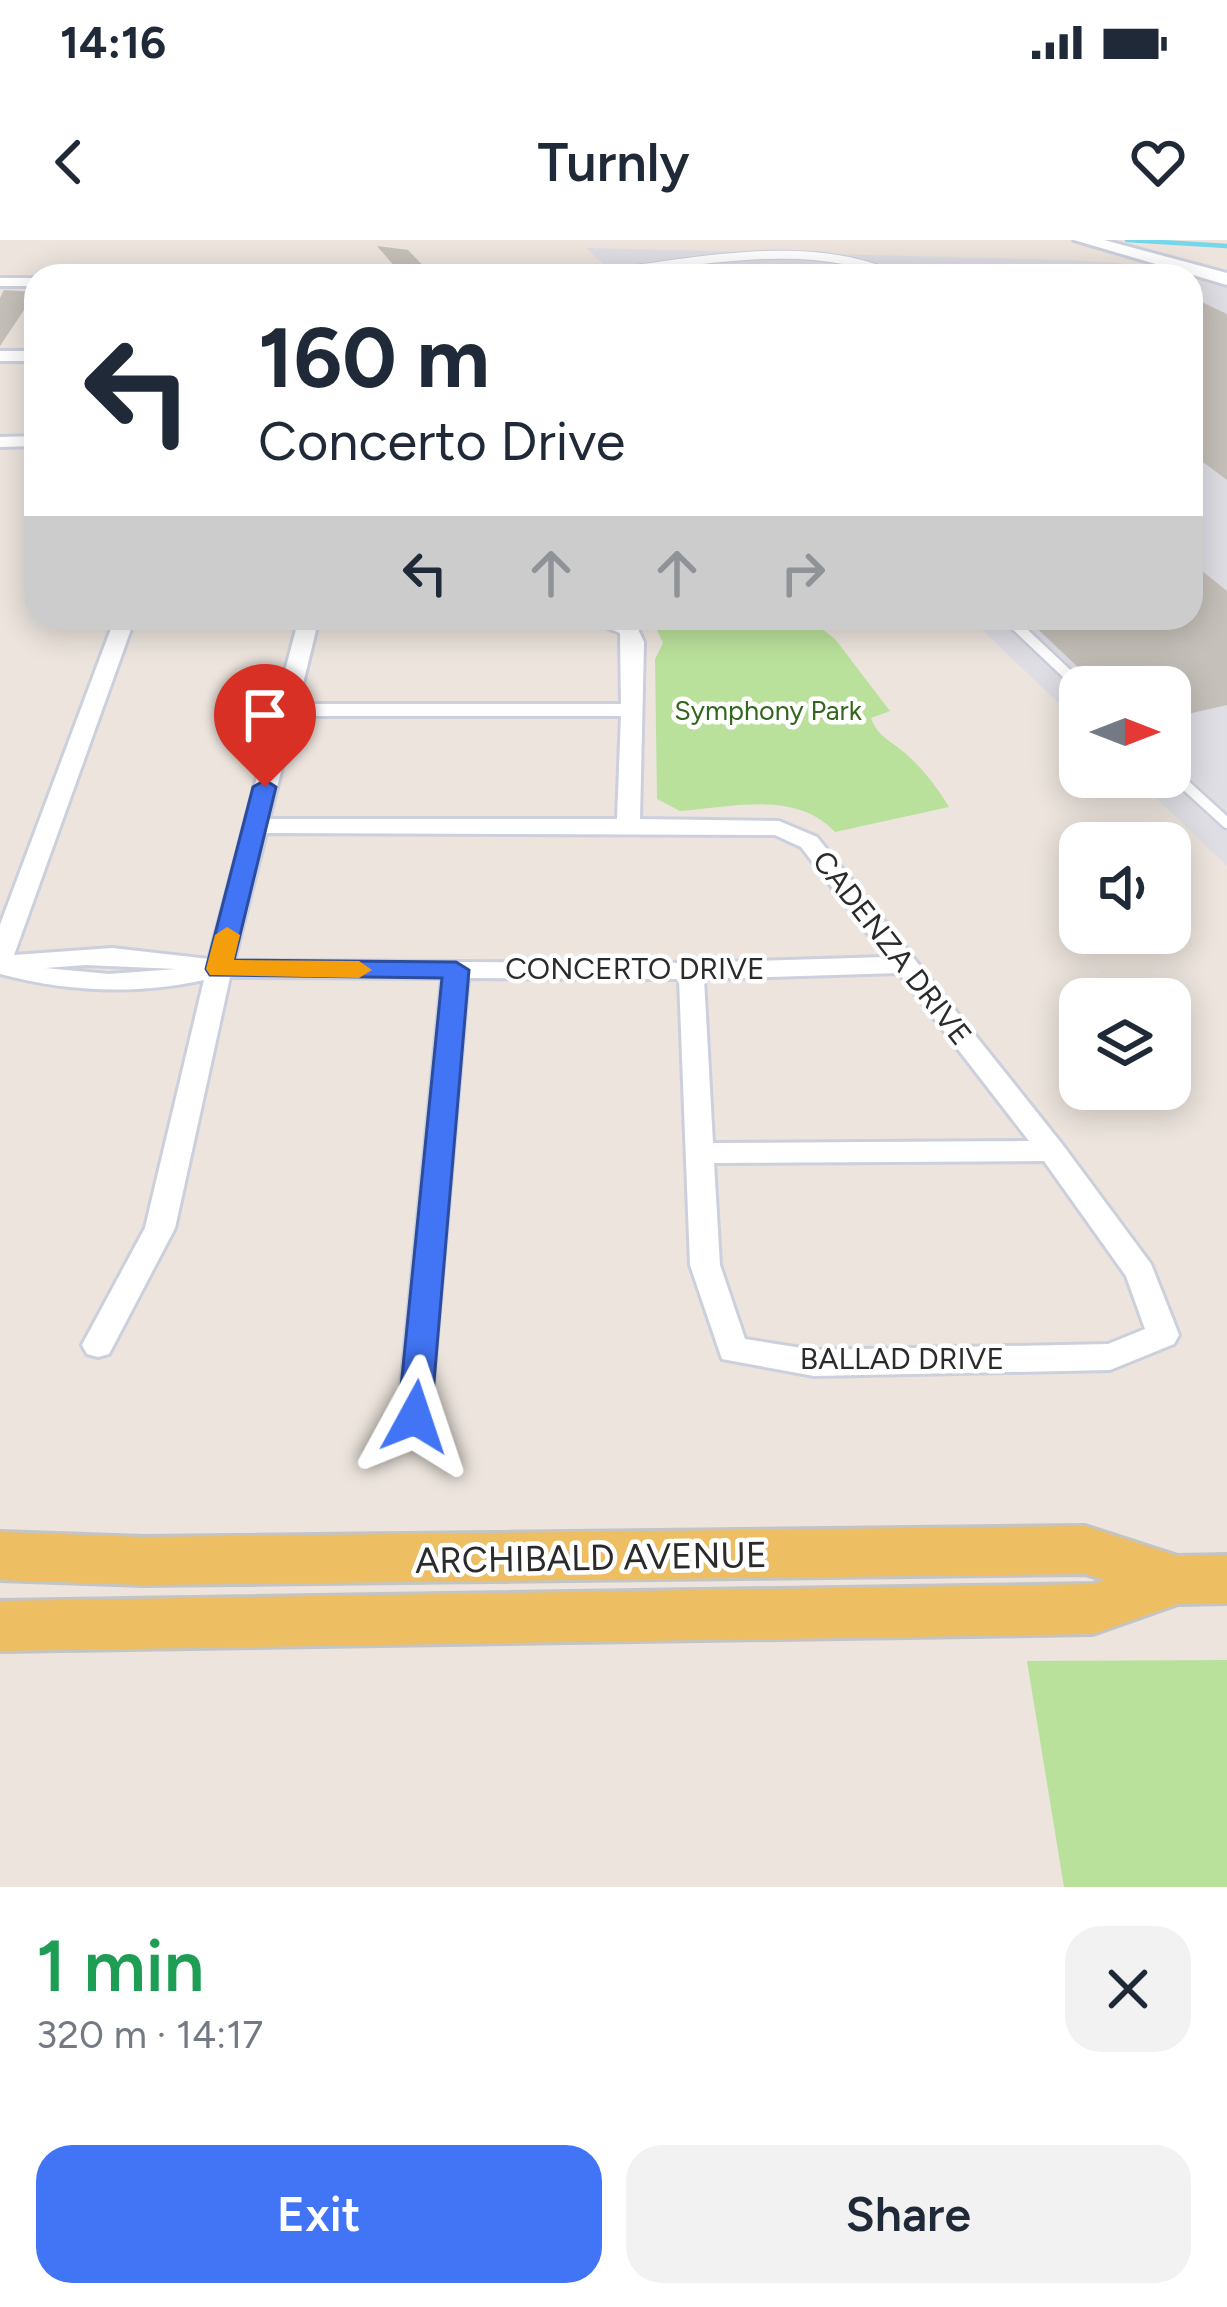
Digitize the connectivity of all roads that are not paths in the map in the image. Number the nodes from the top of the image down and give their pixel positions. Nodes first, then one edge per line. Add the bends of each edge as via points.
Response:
1 (1083, 240) edge
2 (1111, 240) edge
3 (676, 264) edge
4 (873, 264) edge
5 (1175, 264) edge
6 (1202, 264) edge
7 (121, 630) edge
8 (305, 630) edge
9 (629, 630) edge
10 (1021, 630) edge
11 (1059, 666) edge
12 (285, 710) junction
13 (632, 710) junction
14 (1191, 790) edge
15 (1227, 823) edge
16 (255, 826) junction
17 (628, 826) junction
18 (0, 963) edge
19 (907, 965) junction
20 (219, 969) junction
21 (456, 970) junction
22 (691, 971) junction
23 (1052, 1151) junction
24 (698, 1154) junction
25 (1163, 1335) joint
26 (98, 1346) dead end
27 (415, 1417) dead end
28 (0, 1556) edge
29 (1202, 1580) edge
30 (0, 1626) edge

1 - 5 main road
2 - 6 main road
3 - 4 lane via 742,256
7 - 18 street
8 - 12 street
9 - 13 street
10 - 11 lane
12 - 13 street
12 - 16 street
13 - 17 street
14 - 15 lane
16 - 17 street, CADENZA DRIVE
16 - 20 street
17 - 19 street, CADENZA DRIVE via 779,829 809,842
18 - 20 street, CONCERTO DRIVE via 50,981 165,981
19 - 22 street, CONCERTO DRIVE
19 - 23 street, CADENZA DRIVE
20 - 21 street, CONCERTO DRIVE
20 - 26 street via 160,1228
21 - 22 street, CONCERTO DRIVE
21 - 27 street
22 - 24 street, BALLAD DRIVE
23 - 24 street
23 - 25 street, CADENZA DRIVE via 1140,1272
24 - 25 street, BALLAD DRIVE via 705,1264 733,1350 814,1363 1110,1358
28 - 29 main road, ARCHIBALD AVENUE via 1084,1550
29 - 30 main road, ARCHIBALD AVENUE via 1093,1609

